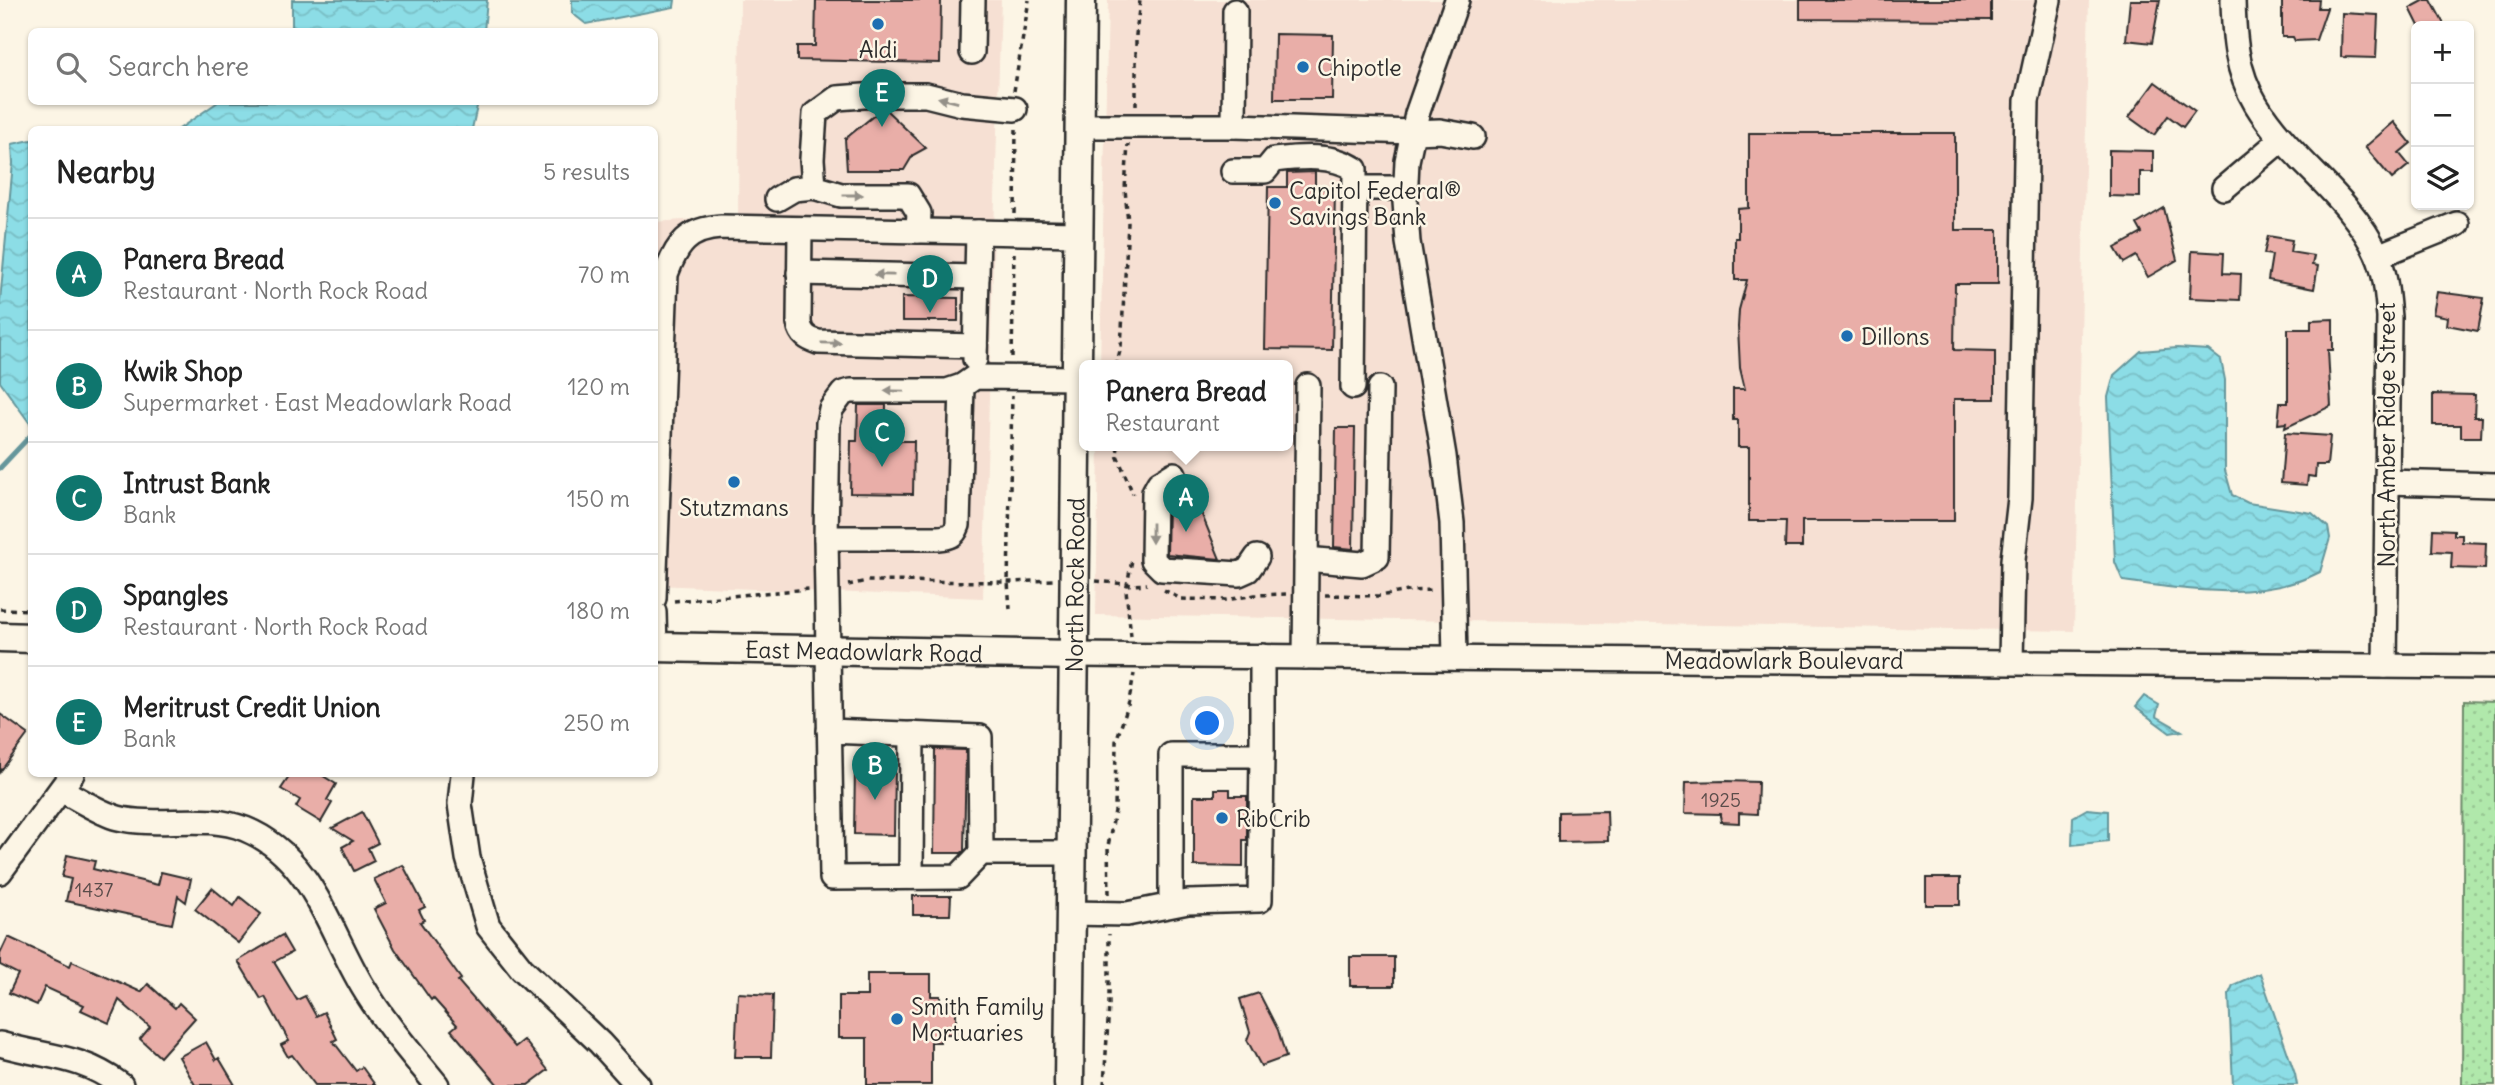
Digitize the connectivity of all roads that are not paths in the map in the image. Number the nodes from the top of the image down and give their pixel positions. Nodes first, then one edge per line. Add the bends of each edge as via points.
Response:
1 (973, 0) edge
2 (1081, 0) edge
3 (1457, 0) edge
4 (2049, 0) edge
5 (2232, 0) edge
6 (1235, 11) dead end
7 (972, 52) dead end
8 (1015, 109) road end
9 (1234, 125) junction
10 (1079, 126) junction
11 (1413, 132) junction
12 (1473, 137) dead end
13 (2282, 139) junction
14 (1233, 171) dead end
15 (814, 187) junction
16 (1355, 188) junction
17 (1405, 188) junction
18 (2224, 188) dead end
19 (777, 199) dead end
20 (2457, 224) dead end
21 (800, 229) junction
22 (918, 231) junction
23 (978, 232) junction
24 (1078, 234) junction
25 (2378, 256) junction
26 (799, 273) junction
27 (976, 277) junction
28 (975, 346) junction
29 (1077, 378) junction
30 (968, 381) junction
31 (1308, 386) dead end
32 (1353, 387) dead end
33 (1380, 388) dead end
34 (1174, 474) dead end
35 (2387, 482) junction
36 (2495, 485) edge
37 (658, 490) edge
38 (827, 538) junction
39 (1257, 557) dead end
40 (1306, 559) junction
41 (0, 637) edge
42 (28, 638) edge
43 (658, 647) edge
44 (828, 650) junction
45 (1074, 655) junction
46 (1262, 656) junction
47 (1305, 657) junction
48 (1455, 658) junction
49 (2011, 662) junction
50 (2385, 666) junction
51 (2495, 667) edge
52 (829, 731) junction
53 (912, 734) junction
54 (1262, 755) junction
55 (463, 777) edge
56 (67, 782) edge
57 (981, 853) junction
58 (1071, 853) junction
59 (0, 872) edge
60 (911, 877) junction
61 (1171, 905) junction
62 (1070, 914) junction
63 (0, 1044) edge
64 (121, 1085) edge
65 (436, 1085) edge
66 (638, 1085) edge
67 (1069, 1085) edge

1 - 7 street
2 - 10 main road, North Rock Road
3 - 11 street
4 - 49 street via 2027,101 2020,498 2013,560
5 - 13 street, North Amber Ridge Street via 2243,76
6 - 9 street
8 -> 15 street via 926,95 837,98 815,114
9 - 10 street
9 - 11 street
10 - 24 main road, North Rock Road
11 - 12 street
11 - 17 street
13 - 18 street
13 - 25 street, North Amber Ridge Street via 2343,205
14 - 16 street via 1265,171 1274,160 1329,159 1355,169
15 - 19 street via 794,189
15 -> 22 street via 841,195 908,195 919,213
16 - 17 street
16 - 32 street
17 - 48 street via 1408,242 1452,523
20 - 25 street
21 - 22 street
21 - 26 street
21 - 37 street via 706,228 685,238 673,255 666,274
22 - 23 street
23 - 24 street
23 - 27 street
24 - 29 main road, North Rock Road
25 - 35 street, North Amber Ridge Street via 2389,317
27 -> 26 street
26 -> 28 street via 799,323 809,340
27 - 28 street
28 - 30 street
29 - 30 street
29 - 45 main road, North Rock Road
30 -> 38 street via 947,390 851,391 836,399 828,423
30 - 38 street via 955,533 938,538
31 - 40 street
33 - 40 street via 1377,557 1362,564
34 -> 39 street via 1154,492 1153,560 1161,569 1239,574
35 - 36 street
35 - 50 street, North Amber Ridge Street
38 - 44 street
40 - 47 street
41 - 42 main road
43 - 44 main road, East Meadowlark Road
44 - 45 main road, East Meadowlark Road
44 - 52 street
45 - 46 street, Meadowlark Boulevard
45 - 58 main road, North Rock Road
46 - 47 street, Meadowlark Boulevard
46 - 54 street
47 - 48 street, Meadowlark Boulevard
48 - 49 street, Meadowlark Boulevard
49 - 50 street, Meadowlark Boulevard
50 - 51 street, Meadowlark Boulevard
52 - 53 street
52 - 60 street via 832,878
53 - 57 street via 979,737
53 - 60 street
54 - 61 street via 1260,900
54 - 61 street via 1171,755
55 - 66 street via 460,804 468,858 488,926 522,969
56 - 59 street
56 - 65 street via 117,818 216,823 247,830 276,847 314,890 365,990
57 - 58 street
57 - 60 street via 958,877
58 - 62 main road, North Rock Road
61 - 62 street via 1127,914
62 - 67 main road, North Rock Road
63 - 64 street via 73,1059

